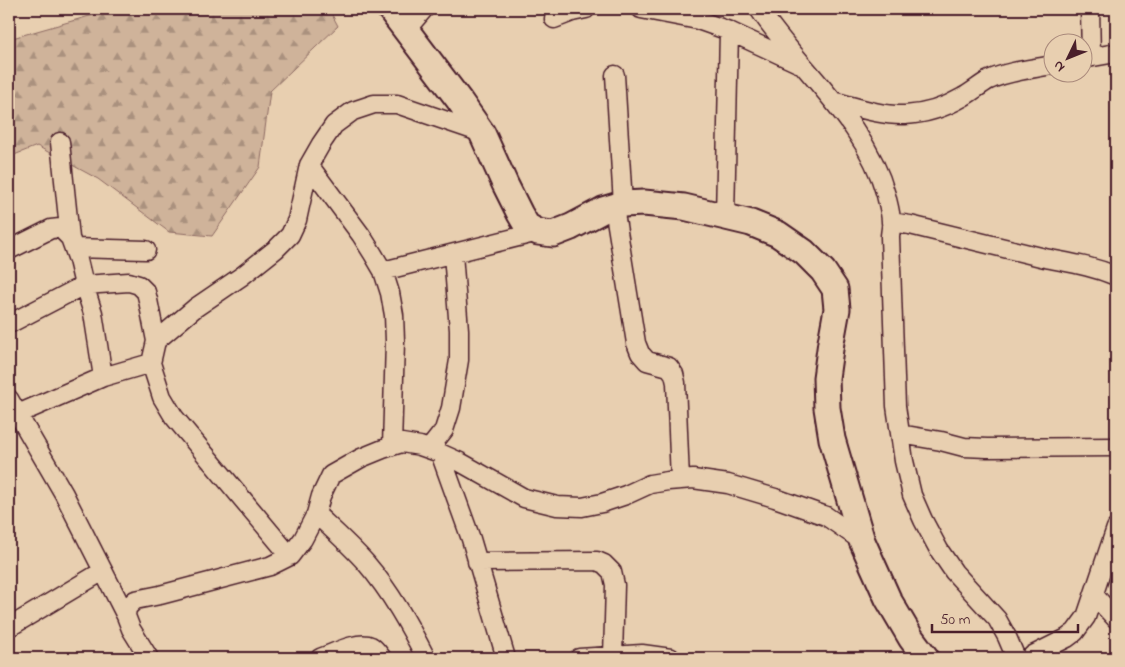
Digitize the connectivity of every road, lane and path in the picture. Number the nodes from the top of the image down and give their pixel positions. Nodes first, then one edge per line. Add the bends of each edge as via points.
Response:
1 (424, 9) edge
2 (586, 9) edge
3 (641, 9) edge
4 (759, 9) edge
5 (1090, 9) edge
6 (396, 18) edge
7 (554, 19) dead end
8 (729, 31) junction
9 (1089, 32) edge
10 (1116, 54) edge
11 (1092, 57) edge
12 (803, 65) junction
13 (1042, 67) edge
14 (615, 75) dead end
15 (833, 102) junction
16 (482, 133) junction
17 (60, 142) dead end
18 (309, 165) junction
19 (619, 206) junction
20 (725, 217) junction
21 (891, 222) junction
22 (538, 232) junction
23 (72, 243) junction
24 (9, 250) edge
25 (146, 250) dead end
26 (453, 254) junction
27 (383, 271) junction
28 (1116, 276) edge
29 (84, 285) junction
30 (9, 324) edge
31 (156, 341) junction
32 (151, 362) junction
33 (103, 377) junction
34 (13, 407) edge
35 (900, 434) junction
36 (392, 446) junction
37 (1116, 447) edge
38 (435, 451) junction
39 (680, 480) junction
40 (316, 514) junction
41 (1116, 528) edge
42 (862, 541) junction
43 (290, 556) junction
44 (477, 562) junction
45 (103, 571) junction
46 (1094, 595) junction
47 (126, 616) junction
48 (1116, 618) edge
49 (13, 625) dead end
50 (620, 656) edge
51 (149, 658) edge
52 (320, 658) edge
53 (382, 658) edge
54 (426, 658) edge
55 (506, 658) edge
56 (579, 658) edge
57 (671, 658) edge
58 (926, 658) edge
59 (1016, 658) edge
60 (1030, 658) edge

1 - 6 street
2 - 7 street
3 - 8 street via 698,20
4 - 12 street
5 - 9 street
6 - 16 street
8 - 12 street
8 - 20 street
10 - 11 street
12 - 15 street
13 - 15 street via 1003,75 940,108 905,115
14 - 19 street
15 - 21 street via 874,162
16 - 18 street via 397,104 374,104 353,111 334,125
16 - 22 street via 520,214 528,226
17 - 23 street
18 - 27 street
18 - 31 street via 298,220 290,235
19 - 20 street via 644,203 684,207
19 - 22 street via 603,210 553,234
19 - 39 street via 636,343 647,361 668,367 674,374
20 - 42 street via 778,234 798,247 823,271 835,290 837,309 830,342 826,408
21 - 28 street via 1077,263
21 - 35 street via 896,406
22 - 26 street
23 - 24 street via 60,228
23 - 25 street
23 - 29 street
26 - 27 street
26 - 38 street via 459,360 451,408
27 - 36 street via 390,292 395,341
29 - 30 street
29 - 31 street via 129,282 139,285 146,292
29 - 33 street via 93,313
31 - 32 street
32 - 33 street
32 - 43 street via 162,397 174,417
33 - 34 street
34 - 45 street via 64,494
35 - 37 street via 964,447
35 - 59 street via 912,494 923,520 954,572 997,619
36 - 38 street via 402,443
36 - 40 street via 331,475
38 - 39 street via 524,498 557,506 582,507 602,503 650,484
38 - 44 street
39 - 42 street via 692,478 728,484 775,498 826,516
40 - 43 street
40 - 54 street via 347,543 384,587
41 - 46 street
42 - 58 street via 888,599
43 - 47 street via 270,566 135,600 126,608
44 - 50 street via 597,561 604,564 612,572 615,585
44 - 55 street
45 - 47 street
45 - 49 street
46 - 48 street
46 - 60 street via 1075,632
47 - 51 street
50 - 56 street
50 - 57 street via 642,654
52 - 53 street via 350,646 364,645 371,646

